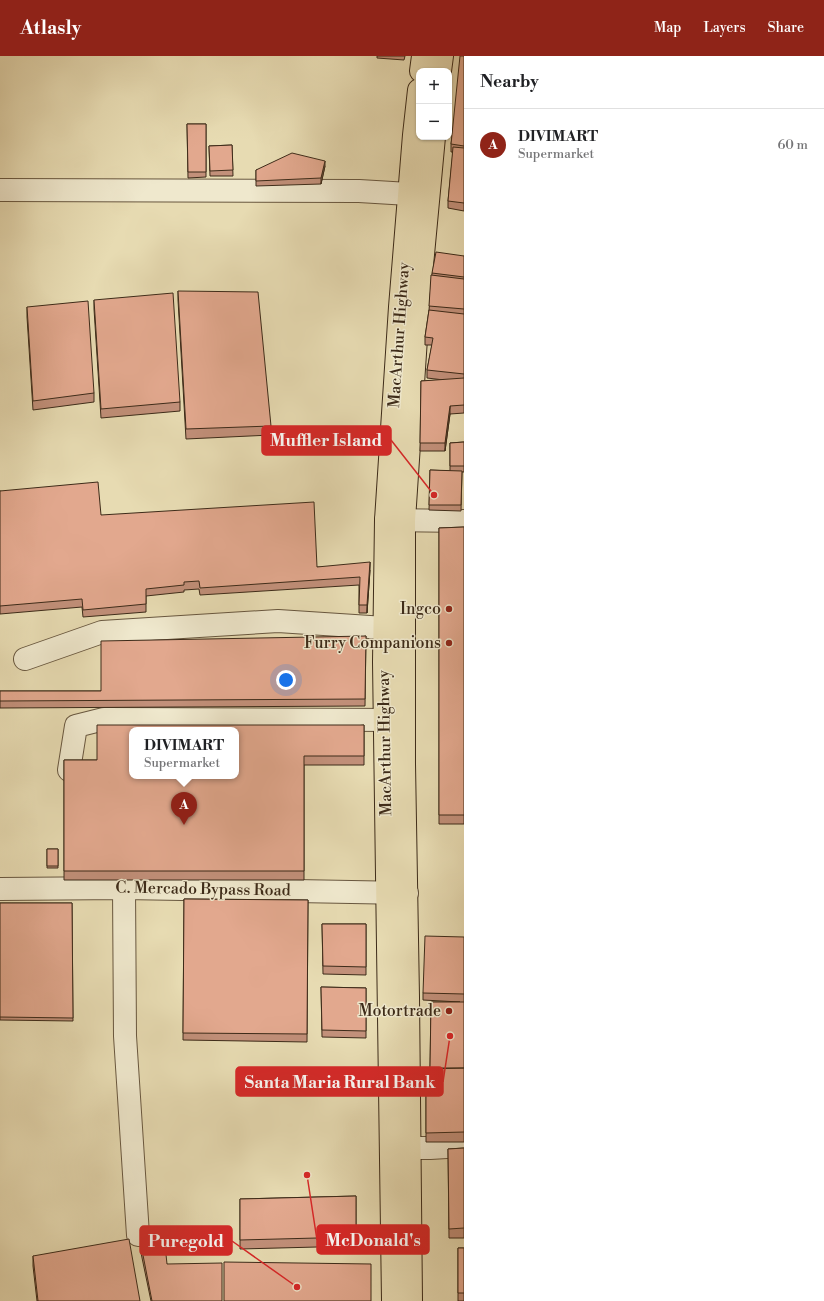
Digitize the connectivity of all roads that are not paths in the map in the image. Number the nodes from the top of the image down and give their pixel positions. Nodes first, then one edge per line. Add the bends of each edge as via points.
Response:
1 (423, 56) edge
2 (442, 56) edge
3 (421, 68) edge
4 (440, 68) edge
5 (419, 104) edge
6 (433, 140) edge
7 (0, 190) edge
8 (419, 195) junction
9 (395, 520) junction
10 (464, 521) edge
11 (395, 627) junction
12 (25, 659) dead end
13 (395, 720) junction
14 (69, 770) edge
15 (124, 888) junction
16 (0, 889) edge
17 (397, 893) junction
18 (464, 1146) edge
19 (400, 1148) junction
20 (138, 1235) dead end
21 (393, 1301) edge
22 (411, 1301) edge

1 - 3 highway
2 - 4 highway
5 - 8 highway, MacArthur Highway
6 - 8 highway, MacArthur Highway
7 - 8 street via 318,191
8 - 9 highway, MacArthur Highway via 418,308
9 - 10 street
9 - 11 highway, MacArthur Highway
11 - 12 street via 278,621 102,632
11 - 13 highway, MacArthur Highway
13 - 14 street via 104,719 76,726
13 - 17 highway, MacArthur Highway
15 - 16 street, C. Mercado Bypass Road
15 - 17 street, C. Mercado Bypass Road
15 - 20 street via 125,1036
17 - 19 highway, MacArthur Highway
18 - 19 street
19 - 21 highway, MacArthur Highway
19 - 22 highway, MacArthur Highway

